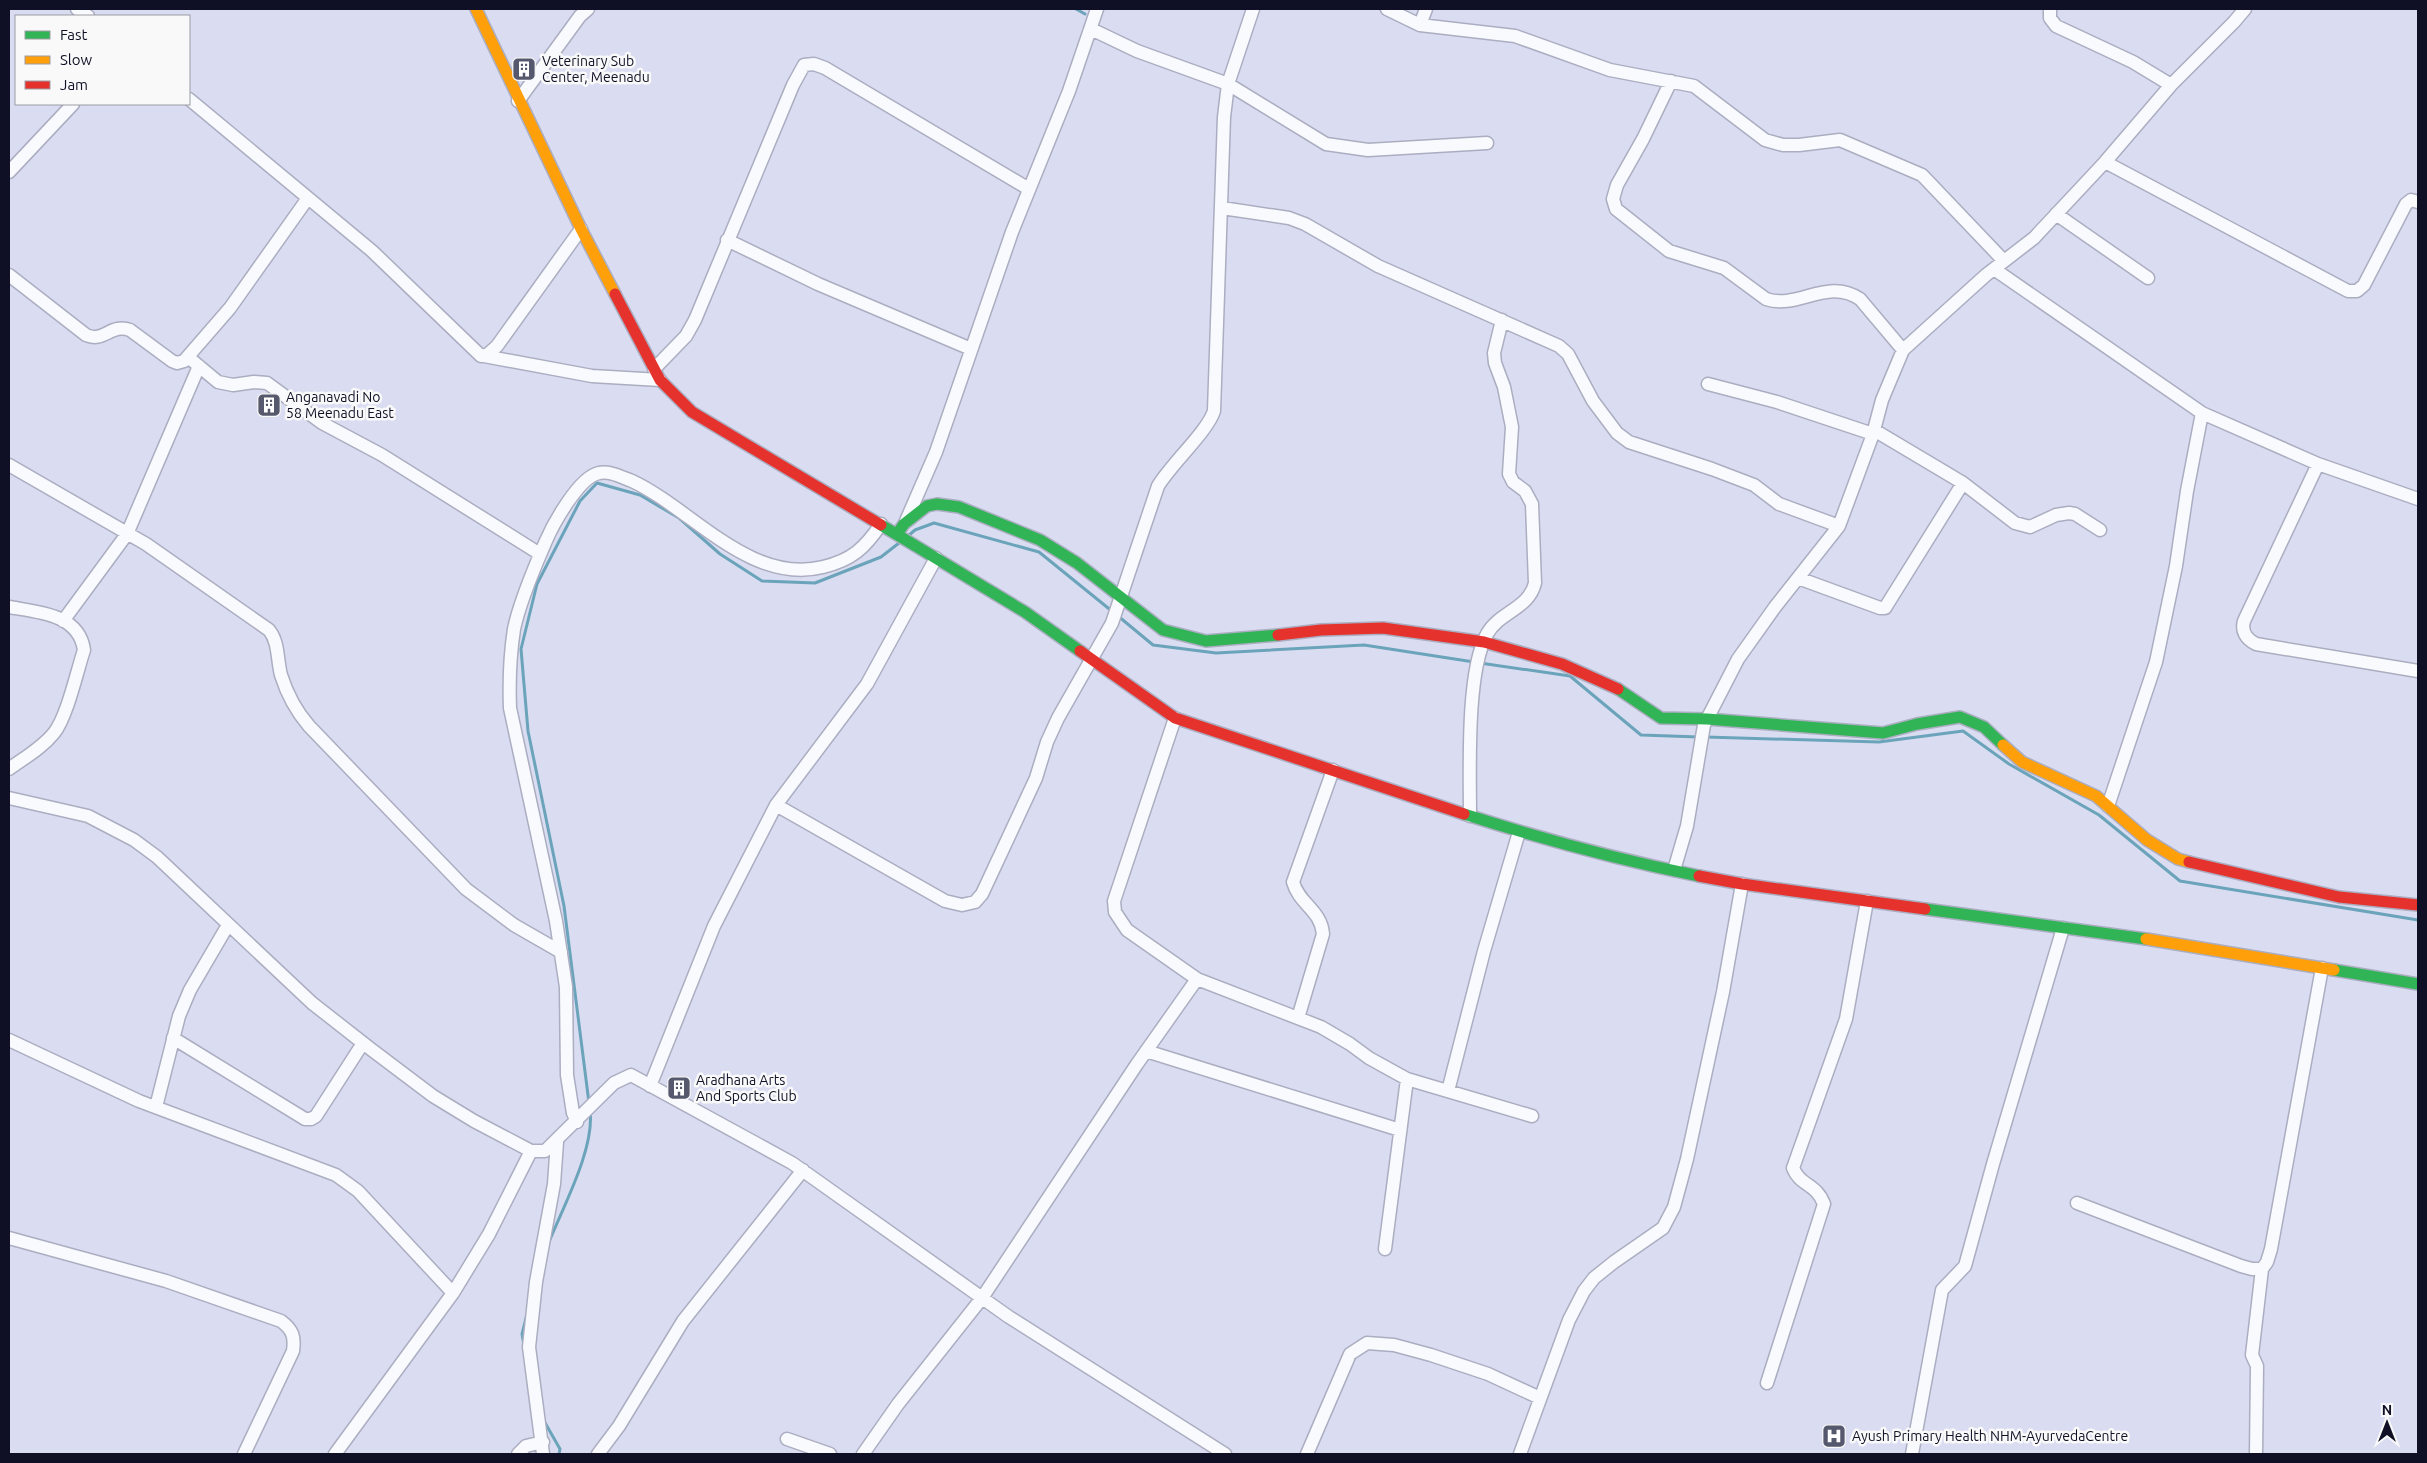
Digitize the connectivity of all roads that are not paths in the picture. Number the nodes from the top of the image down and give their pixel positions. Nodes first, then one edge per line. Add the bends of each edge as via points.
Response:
1 (476, 9) edge
2 (588, 9) edge
3 (1097, 9) edge
4 (1253, 9) edge
5 (1387, 9) edge
6 (1426, 9) edge
7 (2050, 9) edge
8 (2246, 9) edge
9 (1420, 25) junction
10 (1091, 30) junction
11 (1671, 81) junction
12 (1228, 84) junction
13 (2171, 85) junction
14 (190, 101) edge
15 (518, 101) junction
16 (72, 105) edge
17 (1487, 143) dead end
18 (2105, 162) junction
19 (9, 172) edge
20 (1029, 189) junction
21 (308, 198) junction
22 (2418, 202) edge
23 (1222, 208) junction
24 (2056, 214) junction
25 (581, 229) junction
26 (727, 240) junction
27 (1999, 265) junction
28 (9, 275) edge
29 (2148, 278) dead end
30 (1502, 320) junction
31 (972, 349) junction
32 (1903, 350) junction
33 (484, 356) junction
34 (188, 357) junction
35 (199, 366) junction
36 (657, 375) junction
37 (1708, 384) dead end
38 (2202, 413) junction
39 (1873, 432) junction
40 (2318, 464) junction
41 (9, 466) edge
42 (1962, 483) junction
43 (2418, 499) edge
44 (881, 524) junction
45 (1839, 526) junction
46 (2100, 530) dead end
47 (900, 531) junction
48 (127, 534) junction
49 (540, 554) junction
50 (936, 558) junction
51 (1798, 578) junction
52 (1120, 601) junction
53 (9, 607) edge
54 (63, 620) junction
55 (1483, 644) junction
56 (1093, 660) junction
57 (2418, 671) edge
58 (1175, 718) junction
59 (1706, 722) junction
60 (9, 770) edge
61 (1333, 770) junction
62 (9, 798) edge
63 (776, 805) junction
64 (2108, 806) junction
65 (1470, 816) junction
66 (1519, 832) junction
67 (1674, 870) junction
68 (1742, 884) junction
69 (1867, 901) junction
70 (2418, 905) edge
71 (228, 925) junction
72 (2063, 928) junction
73 (561, 952) junction
74 (2322, 968) junction
75 (1197, 979) junction
76 (2418, 984) edge
77 (1298, 1018) junction
78 (173, 1038) junction
79 (9, 1040) edge
80 (363, 1043) junction
81 (1146, 1051) junction
82 (1407, 1079) junction
83 (650, 1086) junction
84 (1448, 1091) junction
85 (156, 1107) junction
86 (1532, 1116) dead end
87 (577, 1117) junction
88 (1400, 1130) junction
89 (557, 1142) junction
90 (531, 1151) junction
91 (803, 1170) junction
92 (2077, 1203) dead end
93 (9, 1238) edge
94 (1385, 1249) dead end
95 (2262, 1268) junction
96 (453, 1293) junction
97 (982, 1298) junction
98 (1767, 1383) dead end
99 (1540, 1398) junction
100 (788, 1439) dead end
101 (543, 1448) edge
102 (244, 1454) edge
103 (335, 1454) edge
104 (518, 1454) edge
105 (598, 1454) edge
106 (830, 1454) edge
107 (863, 1454) edge
108 (1225, 1454) edge
109 (1307, 1454) edge
110 (1520, 1454) edge
111 (1912, 1454) edge
112 (2256, 1454) edge

1 - 15 street
2 - 15 street
3 - 10 street
4 - 12 street
5 - 9 street
6 - 9 street
7 - 13 street via 2050,18 2056,26 2132,62
8 - 13 street
9 - 11 street via 1515,36 1610,70
10 - 12 street via 1137,51
10 - 20 street
11 - 27 street via 1694,86 1706,93 1773,143 1800,146 1840,140 1922,174
11 - 32 street via 1617,185 1613,199 1616,209 1669,251 1724,268 1766,300 1785,301 1832,290 1853,295
12 - 17 street via 1326,144 1368,150
12 - 23 street
13 - 18 street
14 - 21 street
15 - 25 street
16 - 19 street
18 - 22 street via 2348,291 2357,291 2364,285 2406,204 2411,200
18 - 24 street
20 - 26 street via 825,68 808,63 801,68 792,85
20 - 31 street
21 - 33 street via 372,251 476,353
21 - 34 street via 230,308
23 - 30 street via 1289,218 1305,224 1378,266
23 - 52 street via 1214,411 1158,486
24 - 27 street via 2034,238
24 - 29 street
25 - 33 street via 497,346
25 - 36 street
26 - 31 street via 818,284
26 - 36 street via 691,328
27 - 32 street
27 - 38 street
28 - 34 street via 90,337 99,337 123,327 176,363
30 - 45 street via 1559,346 1568,354 1593,401 1617,433 1629,442 1712,468 1754,485 1779,504
30 - 55 street via 1494,353 1512,427 1508,474 1525,491 1532,504 1535,583 1533,592 1524,603 1494,625
31 - 47 street via 936,452
32 - 39 street via 1882,400
33 - 36 street via 592,376
34 - 35 street
35 - 48 street
35 - 49 street via 225,384 267,383 322,423 382,455
36 - 44 street via 692,412
37 - 39 street
38 - 40 street
38 - 64 street via 2156,662
39 - 42 street
39 - 45 street
40 - 43 street
40 - 57 street via 2244,620 2244,633 2256,644
41 - 48 street
42 - 46 street via 2023,526 2037,525 2056,515 2070,513
42 - 51 street via 1885,608
44 - 47 street
44 - 49 street via 861,550 830,566 808,571 777,569 739,551 649,489 616,474 600,473 586,479 553,524
45 - 51 street
47 - 50 street via 911,543
47 - 52 street via 927,506 959,507 1040,540 1077,563
48 - 54 street
48 - 73 street via 269,630 281,675 293,704 304,720 466,889 514,925
49 - 73 street via 515,627 510,708
50 - 56 street via 1025,612
50 - 63 street via 867,684
51 - 59 street via 1738,659
52 - 55 street via 1163,630 1206,641 1321,630 1383,628
52 - 56 street
53 - 54 street
54 - 60 street via 78,629 84,650 61,719 47,741
55 - 59 street via 1562,664 1614,687 1661,718
55 - 65 street via 1476,669 1470,742
56 - 58 street
56 - 63 street via 1058,718 1021,814 975,902 945,901
58 - 61 street
58 - 75 street via 1114,901 1115,912 1127,930
59 - 64 street via 1882,734 1960,716 1984,726 2022,762 2096,796
59 - 67 street via 1687,826
61 - 65 street
61 - 77 street via 1293,882 1300,897 1322,922 1323,934
62 - 71 street via 88,816 134,840 157,857
63 - 83 street via 714,926
64 - 70 street via 2147,840 2178,859 2339,897
65 - 66 street
66 - 67 street via 1626,861
66 - 84 street via 1478,971
67 - 68 street
68 - 69 street
68 - 99 street via 1723,992 1674,1207 1663,1228 1614,1262 1584,1291 1569,1320
69 - 72 street
69 - 98 street via 1846,1019 1792,1168 1796,1176 1820,1193 1824,1204
71 - 78 street via 190,990
71 - 80 street via 312,1003
72 - 74 street
72 - 111 street via 1965,1266 1942,1290
73 - 87 street via 566,986 567,1075
74 - 76 street
74 - 95 street via 2271,1249 2268,1262
75 - 77 street
75 - 81 street
77 - 82 street via 1350,1044
78 - 80 street via 305,1119 316,1116
78 - 85 street
79 - 85 street
80 - 90 street via 474,1122
81 - 88 street
81 - 97 street
82 - 84 street
82 - 88 street
83 - 87 street via 630,1075 614,1083
83 - 91 street
84 - 86 street
85 - 96 street via 336,1176 358,1191
87 - 89 street
88 - 94 street
89 - 90 street via 545,1152
89 - 101 street via 554,1184 536,1282 529,1347
90 - 96 street via 507,1200
91 - 97 street
91 - 105 street via 683,1321 619,1426
92 - 95 street via 2252,1270
93 - 102 street via 202,1292 281,1321 289,1327 293,1333 293,1351 262,1422
95 - 112 street via 2252,1355 2257,1366
96 - 103 street
97 - 107 street
97 - 108 street
99 - 109 street via 1488,1374 1430,1355 1394,1345 1367,1343 1350,1354
99 - 110 street
100 - 106 street
101 - 104 street via 526,1446

